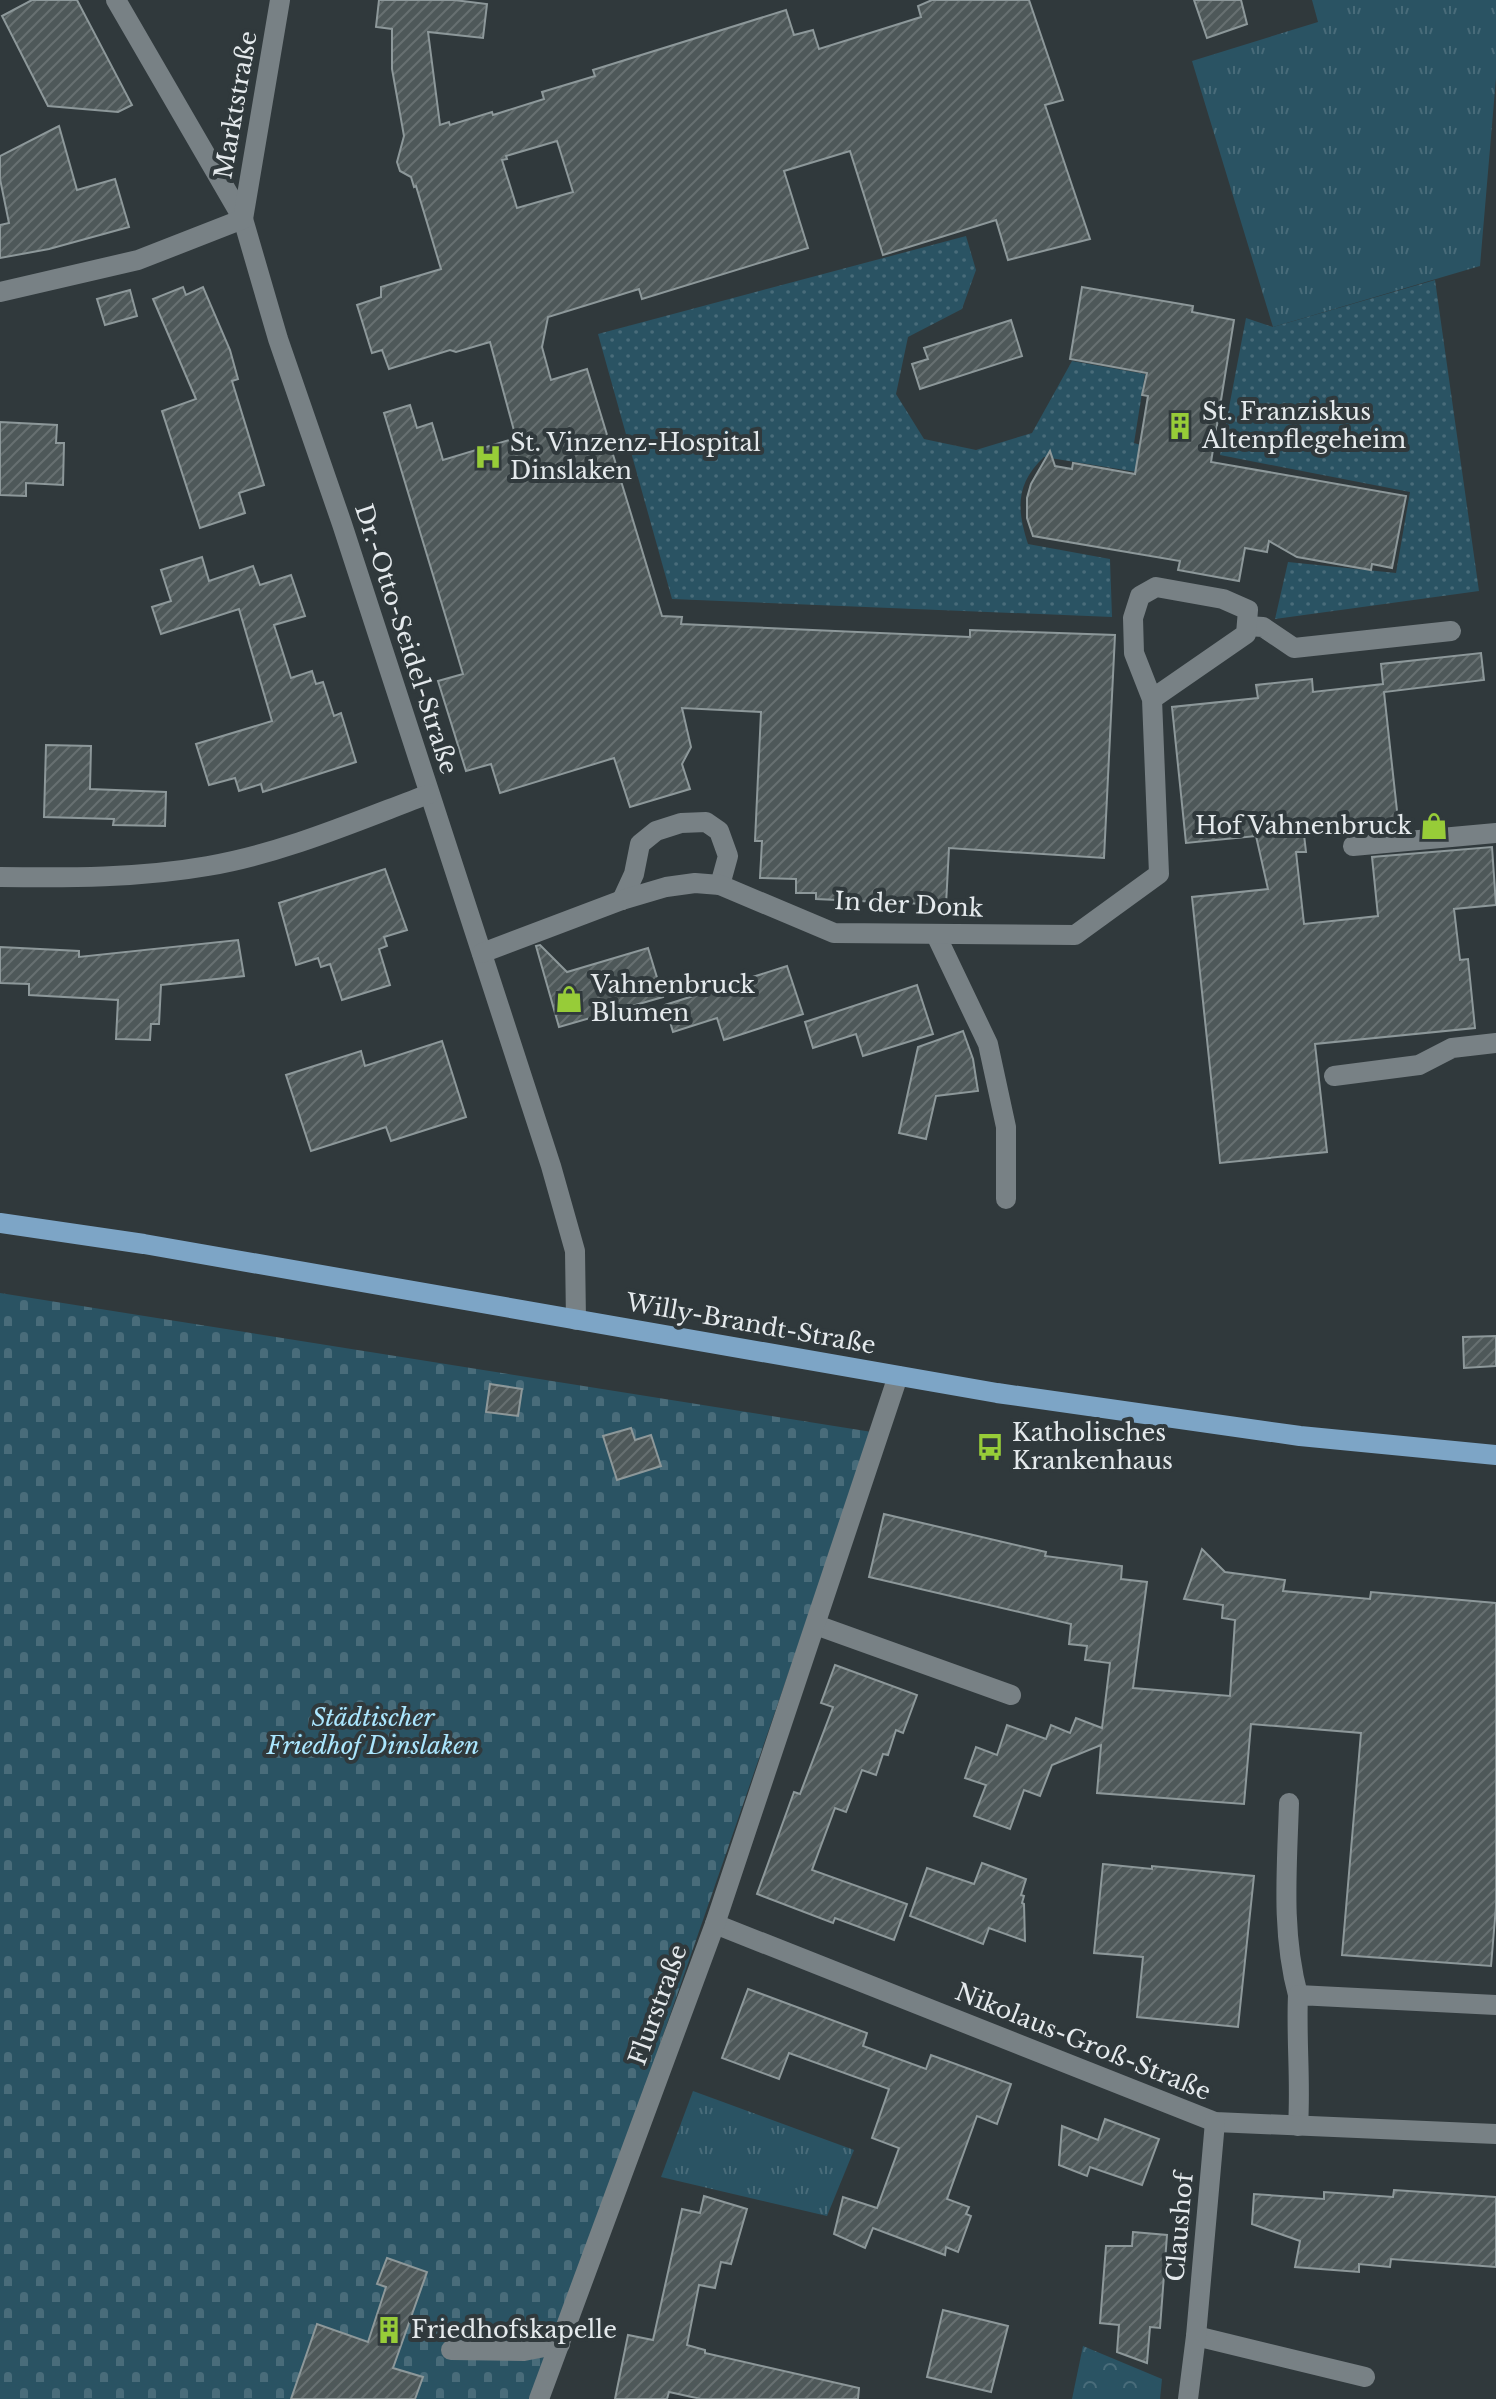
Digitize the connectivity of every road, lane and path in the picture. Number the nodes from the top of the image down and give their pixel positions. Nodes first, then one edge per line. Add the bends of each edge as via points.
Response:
1 (116, 0) edge
2 (280, 0) edge
3 (243, 219) junction
4 (0, 292) edge
5 (1247, 626) junction
6 (1451, 631) dead end
7 (1152, 699) junction
8 (429, 794) junction
9 (1496, 833) edge
10 (1353, 846) dead end
11 (0, 877) edge
12 (720, 885) junction
13 (622, 900) junction
14 (936, 935) junction
15 (482, 953) junction
16 (1496, 1043) edge
17 (1334, 1076) dead end
18 (1006, 1199) dead end
19 (0, 1223) edge
20 (576, 1320) junction
21 (898, 1376) junction
22 (1496, 1455) edge
23 (816, 1625) junction
24 (1011, 1695) dead end
25 (1289, 1803) dead end
26 (715, 1924) junction
27 (1298, 1995) junction
28 (1496, 2005) edge
29 (1215, 2122) junction
30 (1298, 2126) junction
31 (1496, 2134) edge
32 (1196, 2336) junction
33 (560, 2344) junction
34 (451, 2350) dead end
35 (1365, 2377) dead end
36 (539, 2399) edge
37 (1188, 2399) edge

1 - 3 street, Dr.-Otto-Seidel-Straße
2 - 3 street, Marktstraße
3 - 4 street via 138,260
3 - 8 street, Dr.-Otto-Seidel-Straße
5 - 6 street via 1263,627 1294,648
5 - 7 street via 1246,634
5 - 7 street, In der Donk via 1248,610 1223,599 1156,587 1140,596 1133,618 1134,653
7 - 14 street, In der Donk via 1159,874 1075,935
8 - 11 street via 299,843 209,866 71,879
8 - 15 street, Dr.-Otto-Seidel-Straße
9 - 10 street
12 - 13 street, In der Donk via 666,887
12 - 13 street via 728,856 719,831 706,822 681,823 656,831 640,844
12 - 14 street, In der Donk via 834,933
13 - 15 street, In der Donk
14 - 18 street via 988,1044 1006,1127
15 - 20 street, Dr.-Otto-Seidel-Straße via 575,1251
16 - 17 street via 1452,1048 1419,1065
19 - 20 main road, Willy-Brandt-Straße
20 - 21 main road, Willy-Brandt-Straße
21 - 22 main road, Willy-Brandt-Straße via 1285,1434
21 - 23 street, Flurstraße
23 - 24 street
23 - 26 street, Flurstraße
25 - 27 street via 1285,1916
26 - 29 street, Nikolaus-Groß-Straße
26 - 33 street, Flurstraße
27 - 28 street
27 - 30 street
29 - 30 street, Nikolaus-Groß-Straße
29 - 32 street, Claushof
30 - 31 street, Nikolaus-Groß-Straße
32 - 35 street
32 - 37 street, Claushof
33 - 34 street via 524,2351
33 - 36 street, Flurstraße

